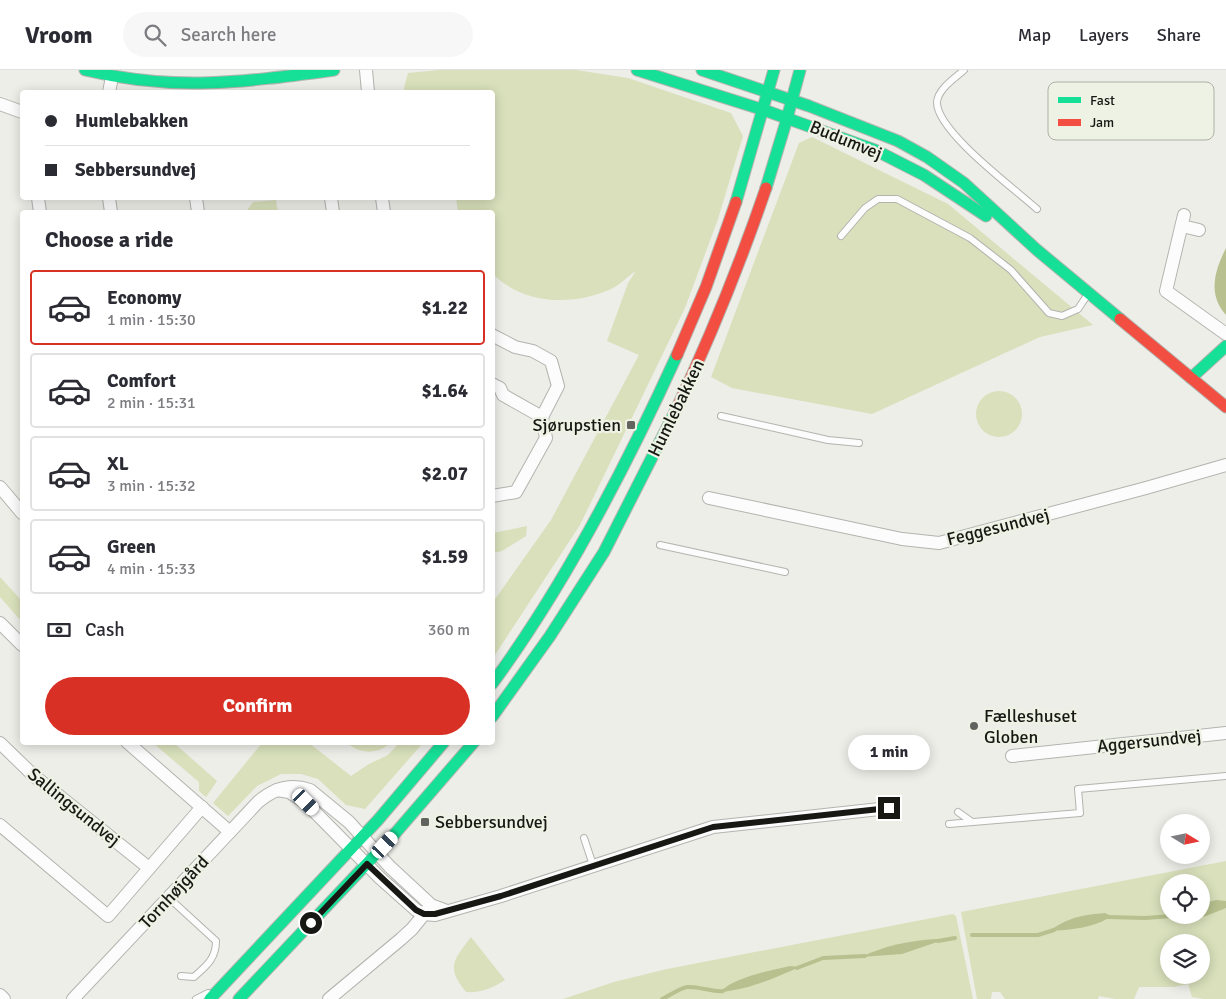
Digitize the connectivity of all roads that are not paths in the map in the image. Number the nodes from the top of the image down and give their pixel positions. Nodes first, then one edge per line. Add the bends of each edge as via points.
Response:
1 (85, 70) edge
2 (334, 70) edge
3 (366, 70) edge
4 (637, 70) edge
5 (702, 70) edge
6 (774, 70) edge
7 (800, 70) edge
8 (964, 70) edge
9 (112, 77) junction
10 (785, 81) dead end
11 (109, 90) edge
12 (368, 90) edge
13 (768, 93) junction
14 (787, 99) junction
15 (0, 104) edge
16 (20, 111) edge
17 (788, 118) junction
18 (771, 120) junction
19 (1037, 208) dead end
20 (1199, 230) dead end
21 (841, 236) dead end
22 (1037, 250) junction
23 (737, 266) junction
24 (1089, 294) junction
25 (1226, 334) edge
26 (495, 337) edge
27 (1226, 346) edge
28 (1191, 378) junction
29 (495, 386) edge
30 (1226, 407) edge
31 (721, 416) dead end
32 (542, 417) junction
33 (859, 443) dead end
34 (1226, 465) edge
35 (0, 487) edge
36 (495, 496) edge
37 (709, 498) dead end
38 (20, 511) edge
39 (660, 545) dead end
40 (785, 572) dead end
41 (0, 623) edge
42 (20, 643) edge
43 (495, 680) edge
44 (495, 714) edge
45 (1226, 733) edge
46 (0, 743) edge
47 (130, 745) edge
48 (441, 745) edge
49 (471, 745) edge
50 (1012, 756) dead end
51 (1226, 776) edge
52 (277, 790) junction
53 (202, 807) junction
54 (889, 808) dead end
55 (958, 812) dead end
56 (972, 822) junction
57 (949, 824) dead end
58 (0, 825) edge
59 (230, 832) junction
60 (363, 837) junction
61 (584, 838) dead end
62 (352, 848) junction
63 (377, 853) junction
64 (367, 864) junction
65 (593, 865) junction
66 (149, 868) junction
67 (169, 898) junction
68 (428, 910) junction
69 (181, 976) dead end
70 (224, 984) junction
71 (0, 995) edge
72 (4, 999) edge
73 (73, 999) edge
74 (196, 999) edge
75 (210, 999) edge
76 (239, 999) edge
77 (329, 999) edge

1 - 9 street
2 - 9 street via 207,84
3 - 12 street
4 - 18 street, Budumvej
5 - 13 street, Budumvej
6 - 13 street, Humlebakken
7 - 14 street, Humlebakken
8 - 19 lane via 943,89 937,100 938,112 971,152
9 - 11 street
10 - 14 street
13 - 14 street, Budumvej
13 - 18 street, Humlebakken
14 - 17 street, Humlebakken
14 - 22 street, Budumvej via 898,141 927,157 964,183
15 - 16 street
17 - 18 street, Budumvej
17 - 22 street, Budumvej via 875,150 924,175
17 - 23 street, Humlebakken
18 - 23 street
18 - 43 street, Humlebakken via 743,182 720,250 673,366 614,485 546,604
20 - 25 street via 1183,221 1166,291
21 - 24 lane via 865,208 878,199 897,199 970,238 1012,270 1049,313 1062,316 1078,309
22 - 24 street, Budumvej
23 - 44 street, Humlebakken via 688,384 605,550
24 - 28 street, Budumvej
26 - 32 street via 551,361 558,386
27 - 28 street
28 - 30 street, Budumvej
29 - 32 street via 503,395
31 - 33 lane via 828,440
32 - 36 street via 546,438 516,492
34 - 37 street, Feggesundvej via 939,543 902,539
35 - 38 street
39 - 40 lane
41 - 42 street
45 - 50 street, Aggersundvej
46 - 66 street, Sallingsundvej
47 - 53 street
48 - 60 street
49 - 63 street
51 - 56 lane via 1078,789 1080,813
52 - 59 street, Tornhøjgård via 258,802
52 - 60 street, Tornhøjgård via 302,787 310,790
52 - 62 street via 289,792 306,802
53 - 59 street
53 - 66 street
54 - 65 street via 713,827
55 - 56 lane
56 - 57 lane
58 - 66 street via 108,916
59 - 67 street, Tornhøjgård
60 - 62 street
60 - 63 street, Tornhøjgård
61 - 65 lane
62 - 64 street
62 - 70 street
63 - 64 street
63 - 68 street
64 - 68 street via 416,910
64 - 76 street
65 - 68 street via 447,911
67 - 69 lane via 216,941 210,962 194,977
67 - 73 street, Tornhøjgård
68 - 77 street via 401,939
70 - 74 lane
70 - 75 street
71 - 72 street

